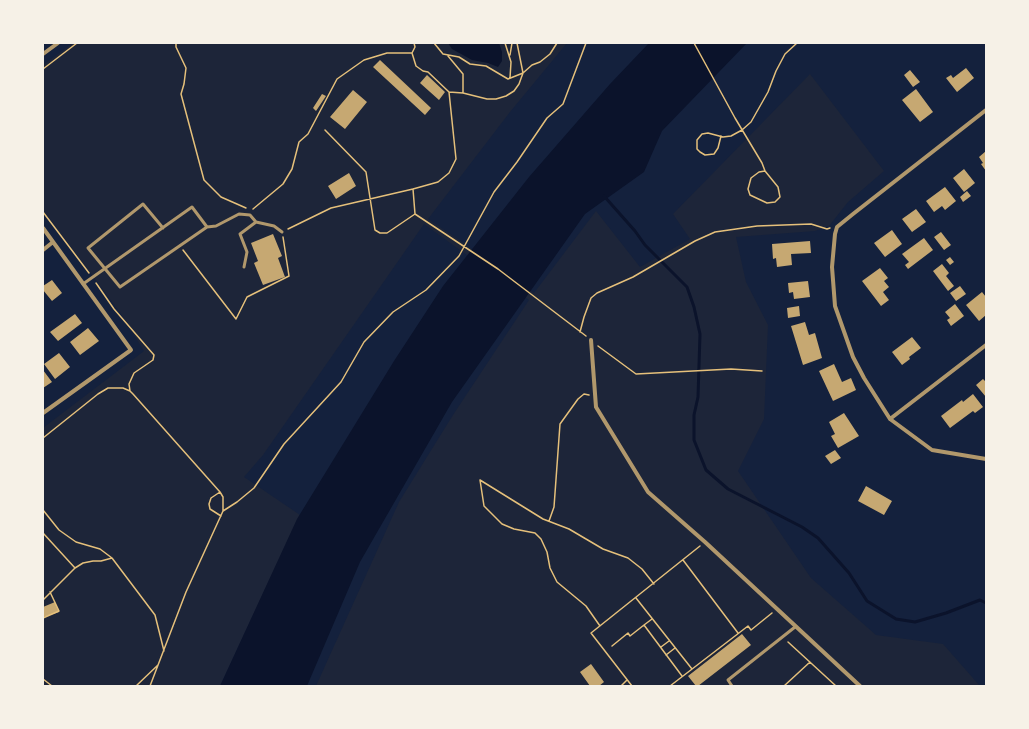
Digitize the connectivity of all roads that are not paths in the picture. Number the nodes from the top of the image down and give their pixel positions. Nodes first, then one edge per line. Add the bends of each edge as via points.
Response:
1 (58, 43) edge
2 (43, 54) edge
3 (986, 110) edge
4 (256, 222) junction
5 (207, 227) junction
6 (43, 228) edge
7 (163, 228) junction
8 (282, 232) road end
9 (53, 242) junction
10 (43, 250) edge
11 (244, 267) dead end
12 (105, 268) junction
13 (83, 284) junction
14 (591, 340) road end
15 (986, 345) edge
16 (43, 413) edge
17 (890, 419) junction
18 (986, 460) edge
19 (795, 626) junction
20 (732, 686) edge
21 (860, 686) edge

1 - 2 street
3 - 17 street via 853,214 838,227 835,234 832,267 835,306 853,357
4 - 5 lane via 250,215 239,214 216,226
4 - 8 lane via 274,226
4 - 11 lane via 240,234 247,252
5 - 7 lane via 192,207
5 - 12 lane via 120,287
6 - 9 street
7 - 12 lane
7 - 12 lane via 143,204 88,248
9 - 10 street
9 - 13 street
12 - 13 lane
13 - 16 street via 131,350
14 - 19 street via 596,407 648,492
15 - 17 street
17 - 18 street via 932,450
19 - 20 lane via 728,680
19 - 21 street

